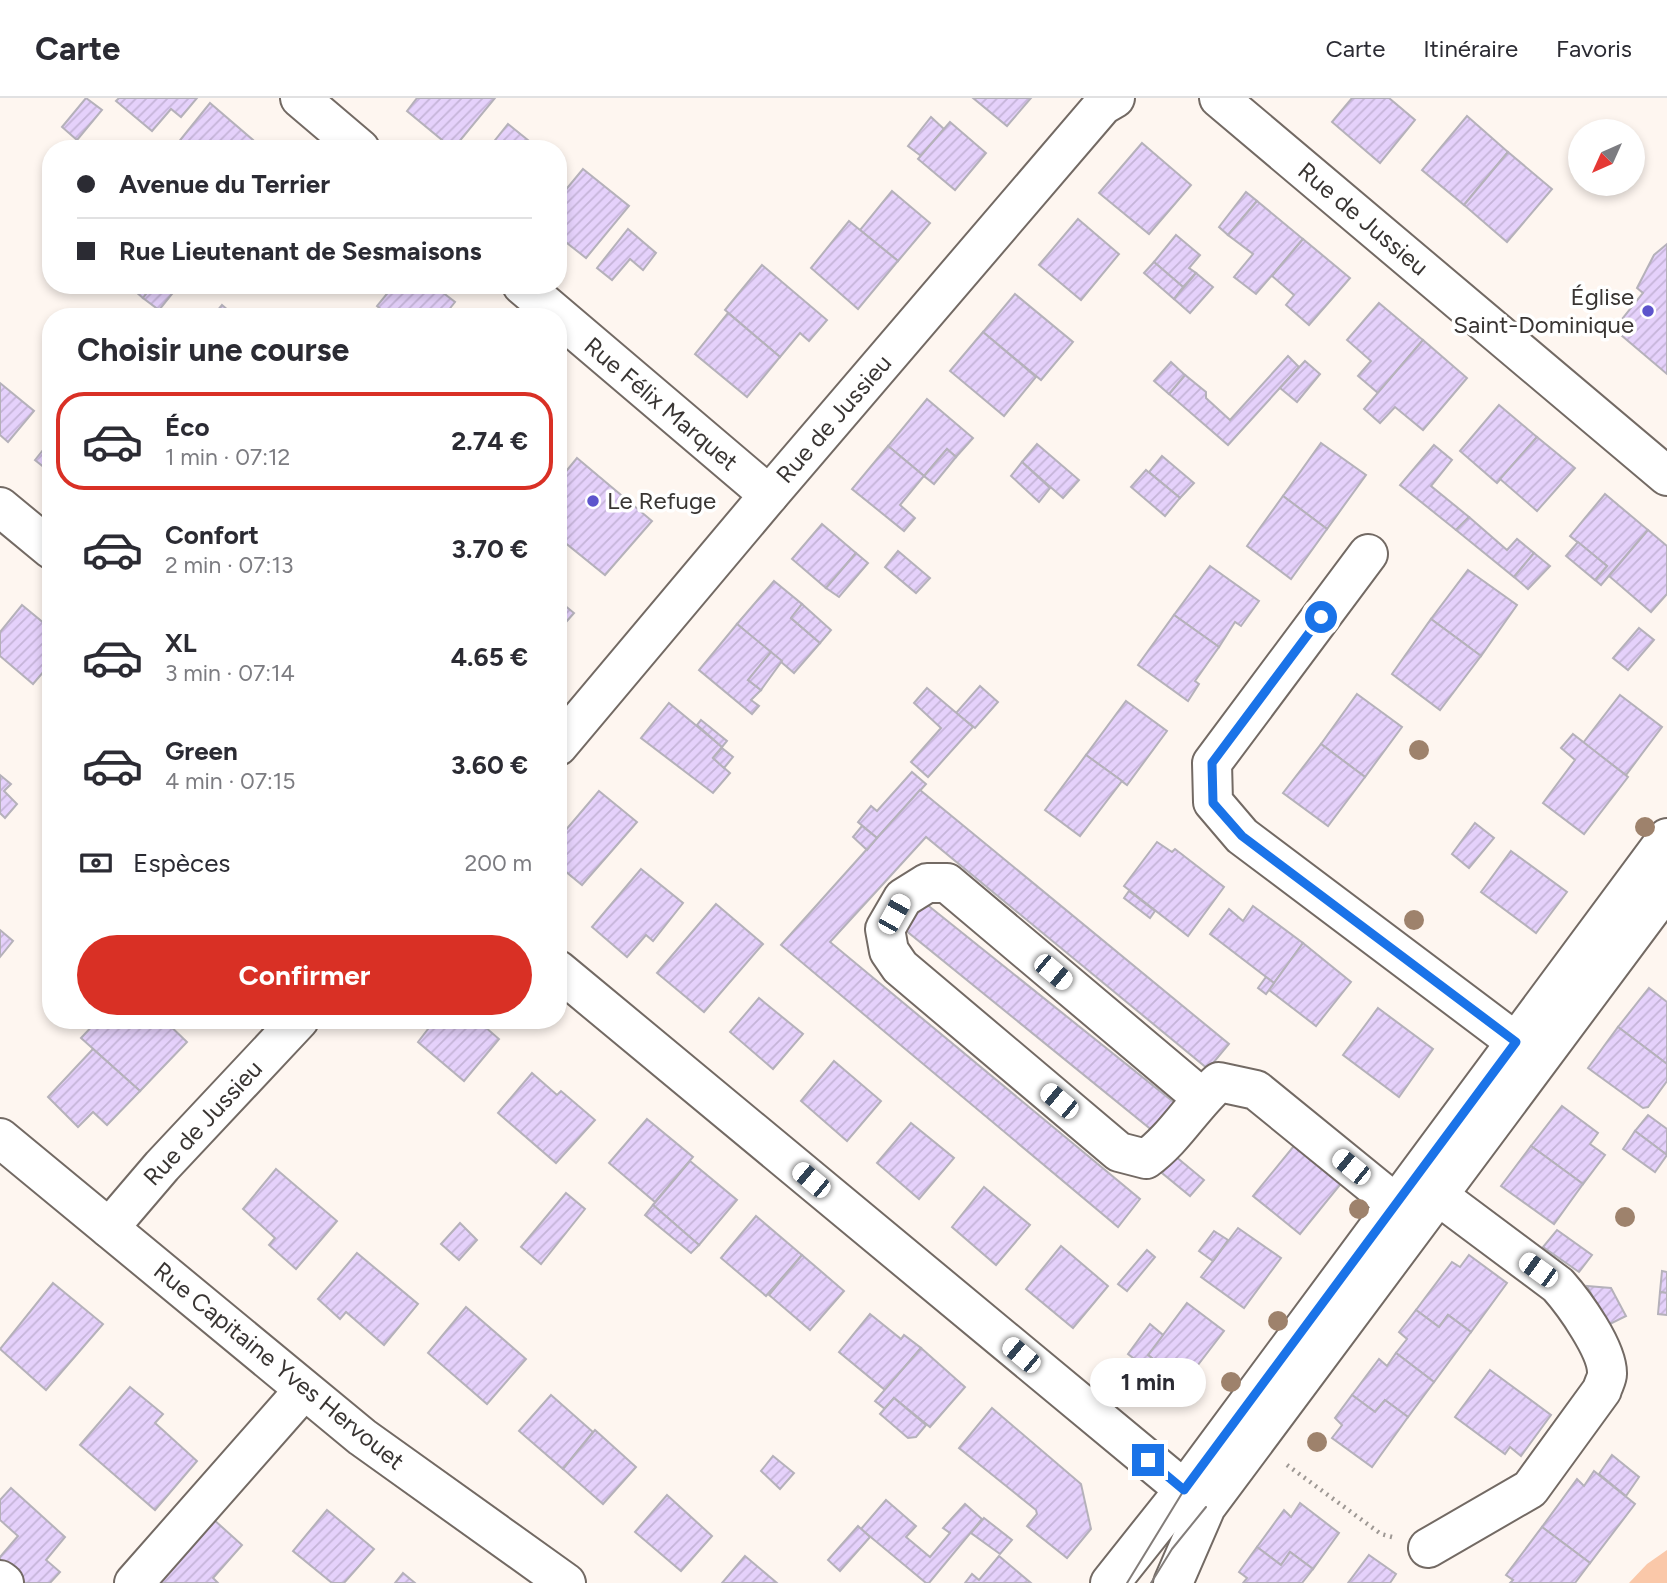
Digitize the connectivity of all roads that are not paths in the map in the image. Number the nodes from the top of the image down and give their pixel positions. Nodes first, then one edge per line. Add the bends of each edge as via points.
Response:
1 (300, 98) edge
2 (1115, 98) edge
3 (1219, 98) edge
4 (349, 140) edge
5 (533, 294) edge
6 (549, 308) edge
7 (567, 323) edge
8 (1667, 476) edge
9 (769, 495) junction
10 (0, 507) edge
11 (42, 542) edge
12 (1368, 554) dead end
13 (567, 735) edge
14 (1667, 838) edge
15 (1667, 888) edge
16 (567, 977) edge
17 (291, 1029) edge
18 (1527, 1051) junction
19 (1202, 1097) junction
20 (0, 1138) edge
21 (1416, 1193) junction
22 (109, 1228) junction
23 (304, 1390) junction
24 (1195, 1498) junction
25 (1428, 1548) road end
26 (134, 1583) edge
27 (566, 1583) edge
28 (1110, 1583) edge
29 (1173, 1583) edge

1 - 4 street
2 - 9 street, Rue de Jussieu via 1103,105
3 - 8 street, Rue de Jussieu
5 - 6 street, Rue Félix Marquet
7 - 9 street, Rue Félix Marquet
9 - 13 street, Rue de Jussieu
10 - 11 street
12 - 18 street via 1212,763 1213,803 1242,836
14 - 18 street
15 - 18 street
16 - 24 street
17 - 22 street, Rue de Jussieu
18 - 21 street
19 - 19 street via 1164,1146 1146,1159 1119,1152 900,967 889,951 885,929 903,898 927,883 947,883
19 - 21 street via 1219,1082 1256,1090
20 - 22 street, Rue Capitaine Yves Hervouet
21 - 24 street
21 - 24 street via 1247,1452
21 - 25 street via 1558,1285 1603,1354 1608,1375 1602,1390 1530,1489
22 - 23 street, Rue Capitaine Yves Hervouet
23 - 26 street
23 - 27 street, Rue Capitaine Yves Hervouet
24 - 28 street
24 - 29 street

